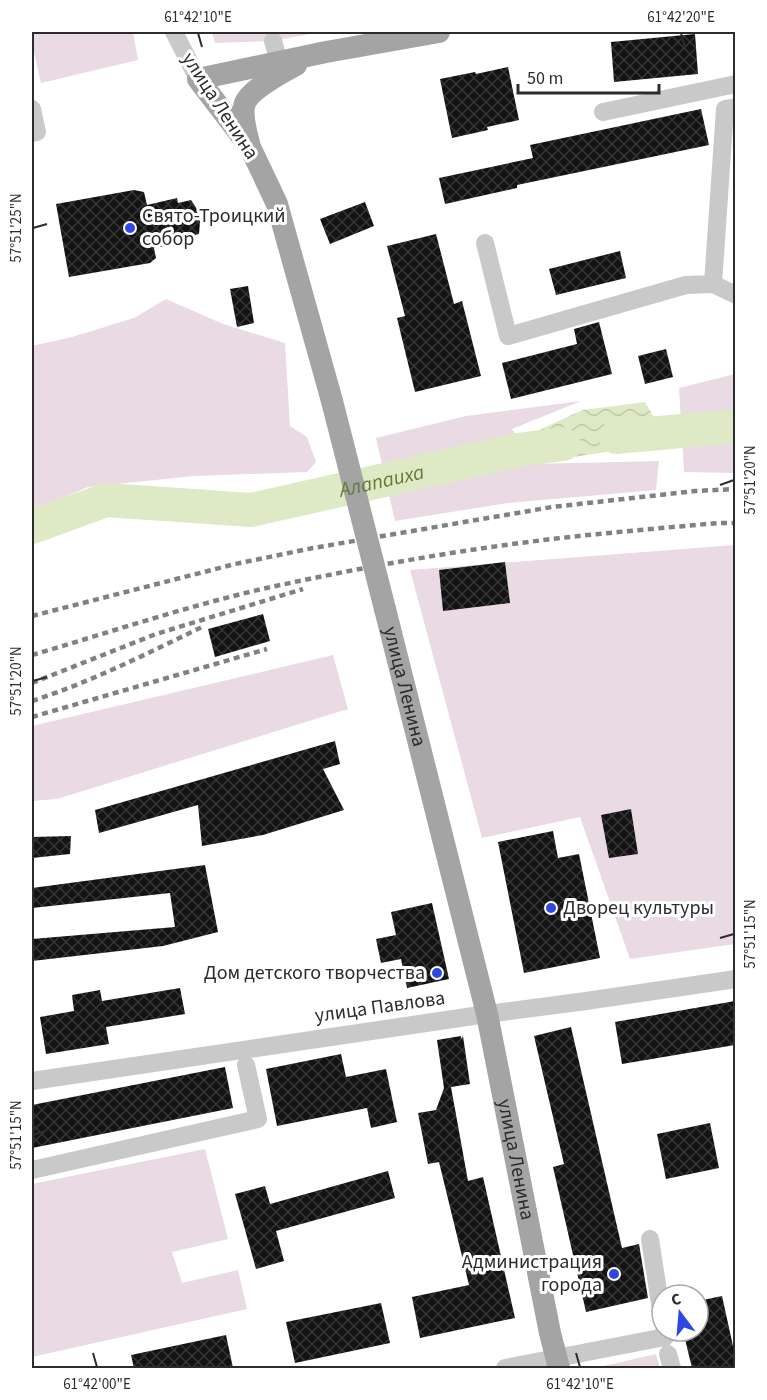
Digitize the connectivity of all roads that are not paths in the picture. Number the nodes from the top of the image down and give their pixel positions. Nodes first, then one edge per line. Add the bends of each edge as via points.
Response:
1 (174, 32) edge
2 (439, 32) edge
3 (327, 52) junction
4 (198, 79) junction
5 (735, 84) edge
6 (735, 107) edge
7 (32, 109) edge
8 (603, 112) dead end
9 (32, 133) edge
10 (250, 147) junction
11 (485, 243) dead end
12 (713, 284) junction
13 (735, 295) edge
14 (735, 979) edge
15 (487, 1014) junction
16 (246, 1065) dead end
17 (32, 1081) edge
18 (32, 1170) edge
19 (650, 1239) dead end
20 (657, 1283) edge
21 (650, 1341) edge
22 (557, 1363) edge
23 (505, 1368) edge

1 - 4 street, улица Ленина
2 - 3 main road
3 - 4 main road via 276,51
3 - 10 main road via 278,74 246,101 243,118
4 - 10 main road, улица Ленина
5 - 8 street
6 - 12 street via 726,110
7 - 9 street via 37,132
10 - 15 main road, улица Ленина, bridge via 277,204 332,401
11 - 12 street via 508,336 686,285
12 - 13 street
14 - 15 street, улица Павлова
15 - 17 street, улица Павлова
15 - 22 main road, улица Ленина
16 - 18 street via 258,1119
19 - 20 street
21 - 22 street
22 - 23 street

